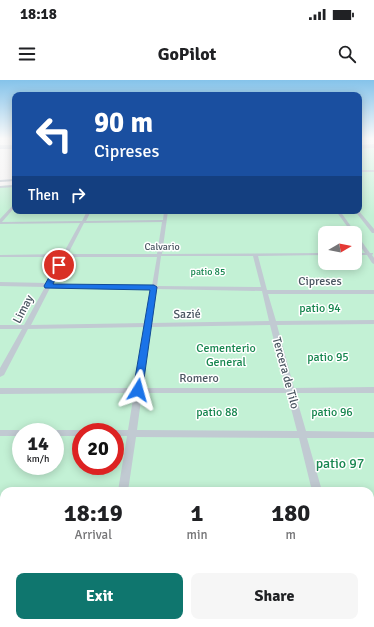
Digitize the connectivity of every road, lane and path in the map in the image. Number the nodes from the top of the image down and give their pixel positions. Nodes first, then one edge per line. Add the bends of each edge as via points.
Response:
1 (362, 171) edge
2 (374, 171) edge
3 (12, 180) edge
4 (0, 181) edge
5 (12, 186) edge
6 (0, 187) edge
7 (12, 208) edge
8 (87, 214) edge
9 (165, 214) edge
10 (340, 214) edge
11 (359, 214) edge
12 (0, 222) edge
13 (83, 222) junction
14 (164, 222) junction
15 (348, 226) edge
16 (374, 232) edge
17 (362, 243) edge
18 (318, 254) edge
19 (371, 254) edge
20 (159, 255) junction
21 (255, 255) junction
22 (0, 256) edge
23 (65, 256) junction
24 (374, 262) edge
25 (0, 284) edge
26 (48, 285) junction
27 (154, 287) junction
28 (265, 290) junction
29 (374, 292) edge
30 (374, 322) edge
31 (273, 324) junction
32 (148, 325) junction
33 (0, 327) edge
34 (26, 327) junction
35 (0, 375) edge
36 (138, 390) junction
37 (291, 390) junction
38 (374, 390) edge
39 (0, 391) edge
40 (0, 433) edge
41 (12, 433) edge
42 (124, 434) edge
43 (131, 434) junction
44 (302, 434) junction
45 (374, 435) edge
46 (123, 487) edge
47 (316, 487) edge

1 - 2 lane
3 - 4 lane
5 - 6 lane
7 - 12 lane
8 - 13 lane, Limay
9 - 14 lane
10 - 15 lane
11 - 16 lane
12 - 13 lane
13 - 14 lane
13 - 23 lane, Limay
14 - 20 lane
17 - 19 lane
18 - 21 lane, Calvario
19 - 24 lane
20 - 21 lane, Calvario
20 - 23 lane, Calvario
20 - 27 lane
21 - 28 lane, Tercera de Tilo
22 - 23 lane, Calvario
23 - 26 lane, Limay
25 - 26 lane, Cipreses
26 - 27 lane, Cipreses
26 - 34 lane, Limay
27 - 28 lane, Cipreses
27 - 32 lane
28 - 29 lane, Cipreses
28 - 31 lane, Tercera de Tilo
30 - 31 lane, Sazié
31 - 32 lane, Sazié
31 - 37 lane, Tercera de Tilo
32 - 34 lane, Sazié
32 - 36 lane
33 - 34 lane, Sazié
34 - 35 lane, Limay
36 - 37 lane, Romero
36 - 39 lane, Romero
36 - 43 lane
37 - 38 lane, Romero
37 - 44 lane, Tercera de Tilo
40 - 41 lane
42 - 43 lane
43 - 44 lane
43 - 46 lane
44 - 45 lane
44 - 47 lane, Tercera de Tilo

